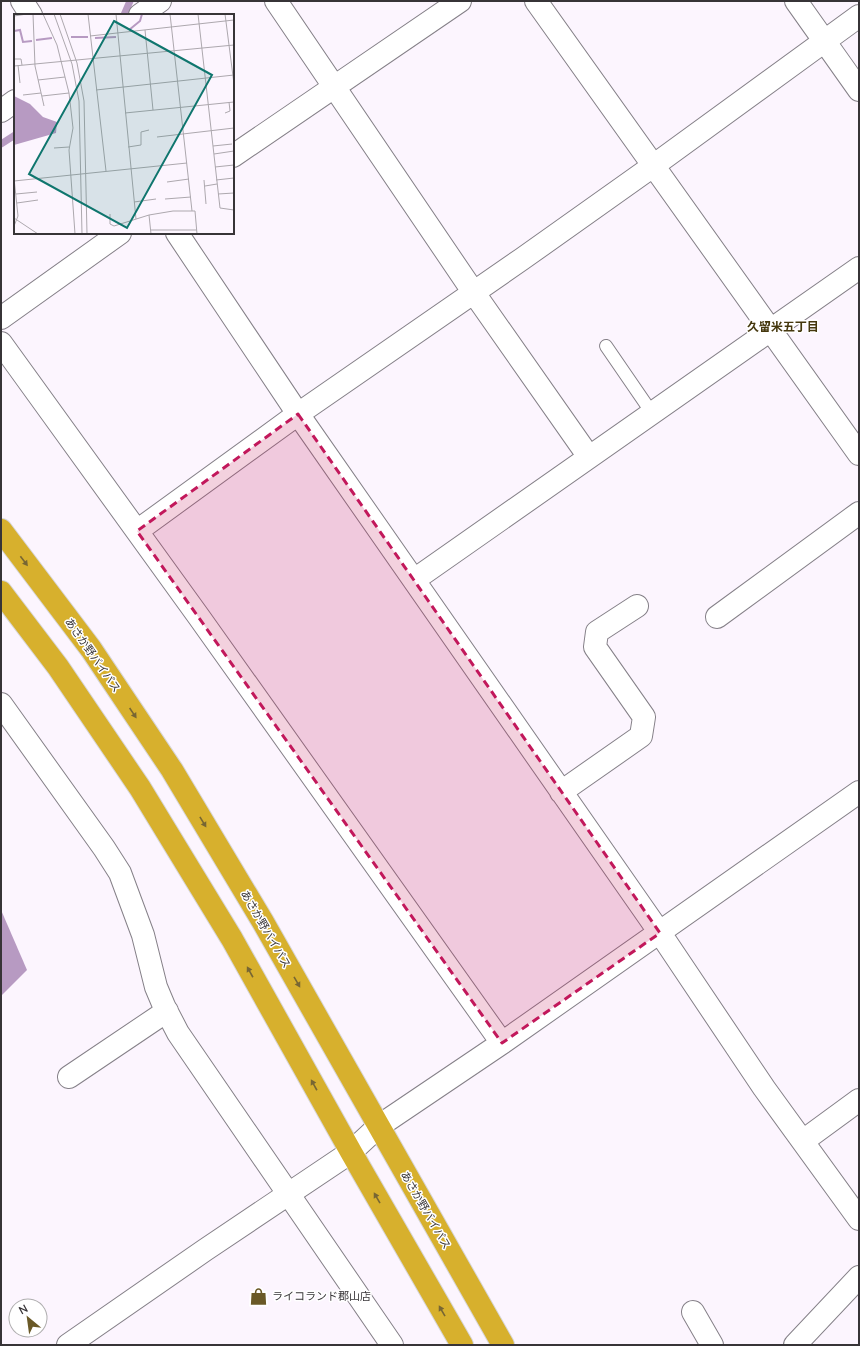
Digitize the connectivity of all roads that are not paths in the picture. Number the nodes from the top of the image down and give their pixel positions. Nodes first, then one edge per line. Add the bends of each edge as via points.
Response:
1 (22, 1) edge
2 (160, 1) edge
3 (276, 1) edge
4 (460, 1) edge
5 (536, 1) edge
6 (796, 1) edge
7 (30, 14) edge
8 (141, 14) edge
9 (859, 16) edge
10 (824, 41) junction
11 (335, 87) junction
12 (859, 90) edge
13 (14, 103) edge
14 (1, 111) edge
15 (234, 155) edge
16 (653, 166) junction
17 (119, 234) edge
18 (178, 234) edge
19 (859, 268) edge
20 (474, 293) junction
21 (1, 318) edge
22 (770, 330) junction
23 (1, 343) edge
24 (606, 346) dead end
25 (652, 413) junction
26 (298, 414) junction
27 (859, 454) edge
28 (589, 457) junction
29 (859, 513) edge
30 (1, 530) edge
31 (137, 531) junction
32 (414, 580) junction
33 (1, 592) edge
34 (637, 606) dead end
35 (717, 617) dead end
36 (1, 704) edge
37 (562, 792) junction
38 (859, 792) edge
39 (660, 933) junction
40 (167, 1010) junction
41 (502, 1043) junction
42 (69, 1077) dead end
43 (859, 1100) edge
44 (379, 1126) junction
45 (803, 1141) junction
46 (351, 1152) junction
47 (289, 1194) junction
48 (859, 1219) edge
49 (859, 1277) edge
50 (693, 1312) dead end
51 (68, 1345) edge
52 (392, 1345) edge
53 (462, 1345) edge
54 (503, 1345) edge
55 (712, 1345) edge
56 (795, 1345) edge

1 - 7 street
2 - 8 street
3 - 11 street
4 - 11 street
5 - 16 street
6 - 10 street
9 - 10 street
10 - 12 street
10 - 16 street
11 - 15 street
11 - 20 street
13 - 14 street
16 - 20 street
16 - 22 street
17 - 21 street
18 - 26 street
19 - 22 street
20 - 26 street
20 - 28 street
22 - 25 street
22 - 27 street
23 - 31 street
24 - 25 lane
25 - 28 street
26 - 31 street
26 - 32 street
28 - 32 street
29 - 35 street
30 -> 44 highway, あさか野バイパス via 91,649 172,770 263,922
31 - 41 street
32 - 37 street
46 -> 33 highway via 232,939 140,788 58,667
34 - 37 street via 597,632 596,647 644,718 641,736
36 - 40 street via 120,873 143,935 156,987
37 - 39 street
38 - 39 street
39 - 41 street
39 - 45 street
40 - 42 street
40 - 47 street via 178,1033
41 - 44 street
43 - 45 street
44 - 46 street
44 - 54 highway, あさか野バイパス
45 - 48 street
46 - 47 street
53 -> 46 highway
47 - 51 street
47 - 52 street
49 - 56 street
50 - 55 street

